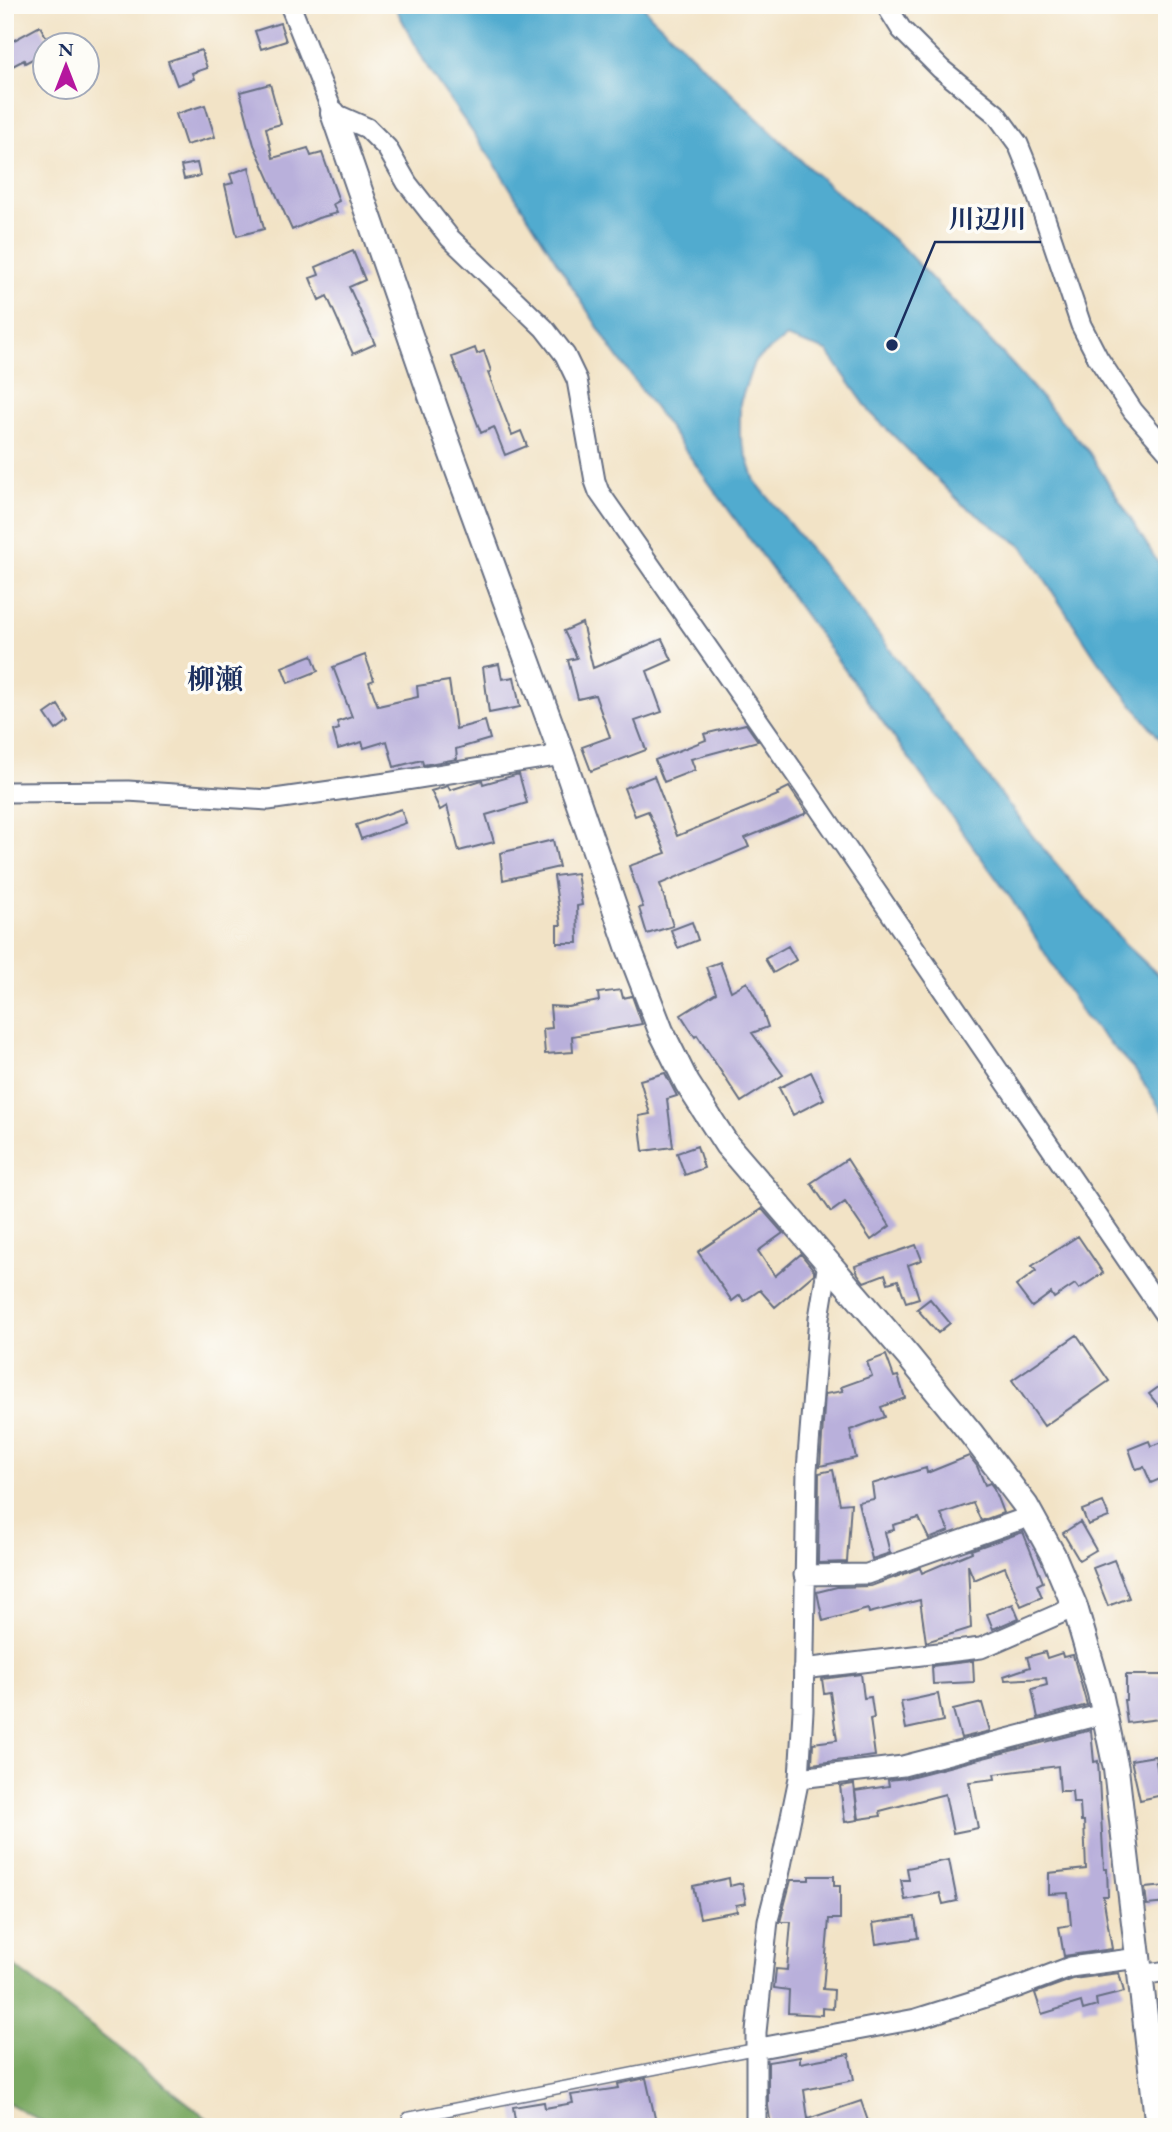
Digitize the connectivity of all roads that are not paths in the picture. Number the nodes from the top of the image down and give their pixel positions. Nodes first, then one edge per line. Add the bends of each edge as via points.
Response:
1 (290, 5) edge
2 (886, 5) edge
3 (333, 113) junction
4 (1167, 450) edge
5 (562, 755) junction
6 (5, 792) edge
7 (828, 1264) junction
8 (1167, 1318) edge
9 (1031, 1516) junction
10 (804, 1576) junction
11 (1075, 1607) junction
12 (803, 1669) junction
13 (1103, 1714) junction
14 (799, 1778) junction
15 (1140, 1966) junction
16 (1167, 1971) edge
17 (755, 2049) junction
18 (408, 2118) dead end
19 (756, 2127) edge
20 (1158, 2127) edge

1 - 3 street
2 - 4 street via 901,29 996,114 1017,144 1081,325 1133,411
3 - 5 street
3 - 8 street via 367,128 387,148 407,183 450,238 544,328 565,355 577,380 599,492
5 - 6 street via 268,800 128,791
5 - 7 street via 633,958 687,1083 727,1145
7 - 9 street via 971,1433
7 - 10 street via 807,1470
9 - 10 street via 867,1574
9 - 11 street
10 - 12 street
11 - 12 street via 981,1648
11 - 13 street
12 - 14 street
13 - 14 street via 902,1766
13 - 15 street via 1116,1769
14 - 17 street via 768,1920
15 - 16 street
15 - 17 street via 1070,1967 916,2019
15 - 20 street
17 - 18 lane
17 - 19 street

